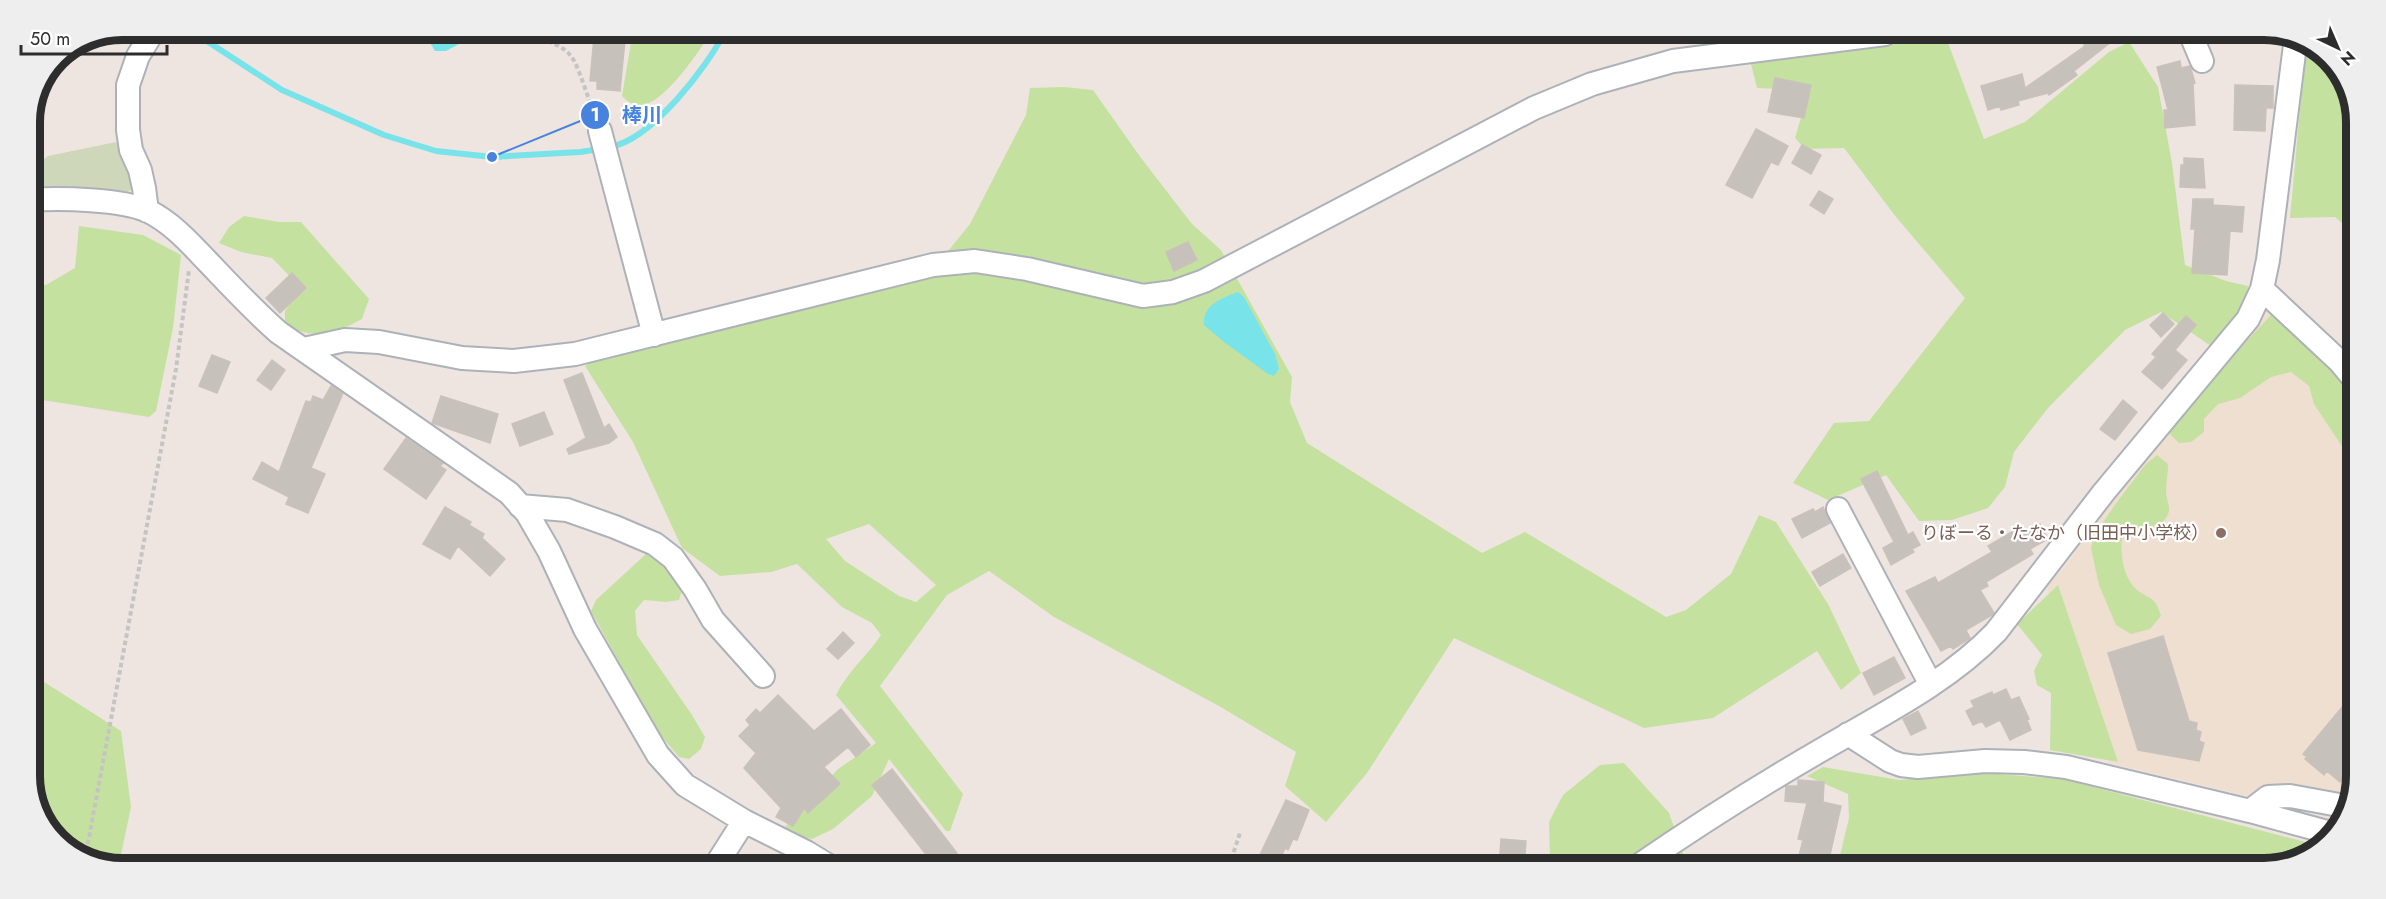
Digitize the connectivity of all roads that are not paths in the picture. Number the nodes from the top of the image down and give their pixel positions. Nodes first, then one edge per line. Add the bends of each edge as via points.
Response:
1 (148, 40) edge
2 (1837, 40) edge
3 (2194, 40) edge
4 (2295, 47) edge
5 (2202, 61) dead end
6 (600, 131) road end
7 (40, 199) edge
8 (147, 211) junction
9 (2262, 290) junction
10 (654, 335) junction
11 (304, 349) junction
12 (2345, 369) edge
13 (520, 506) junction
14 (1838, 509) dead end
15 (763, 676) dead end
16 (1931, 685) junction
17 (1848, 734) junction
18 (2340, 805) edge
19 (2250, 811) junction
20 (744, 821) junction
21 (2325, 831) edge
22 (720, 858) edge
23 (816, 858) edge
24 (1650, 858) edge

1 - 8 street via 129,85 128,130
2 - 10 street via 1673,61 1592,84 1534,108 1204,281 1173,292 1143,296 975,261 933,265
3 - 5 street
4 - 9 street
6 - 10 street
7 - 8 street via 132,205
8 - 11 street via 193,246 261,317
9 - 12 street
9 - 16 street via 2248,319 2104,492 1996,632 1976,653
10 - 11 street via 575,354 513,361 462,358 379,342 345,340
11 - 13 street via 509,493
13 - 15 street via 567,510 655,544 673,558 713,620
13 - 20 street via 549,551 585,629 657,755 685,785
14 - 16 street
16 - 17 street
17 - 19 street via 1901,765 1985,761 2066,767
17 - 24 street
18 - 19 street via 2290,796 2268,797
19 - 21 street
20 - 22 street
20 - 23 street

